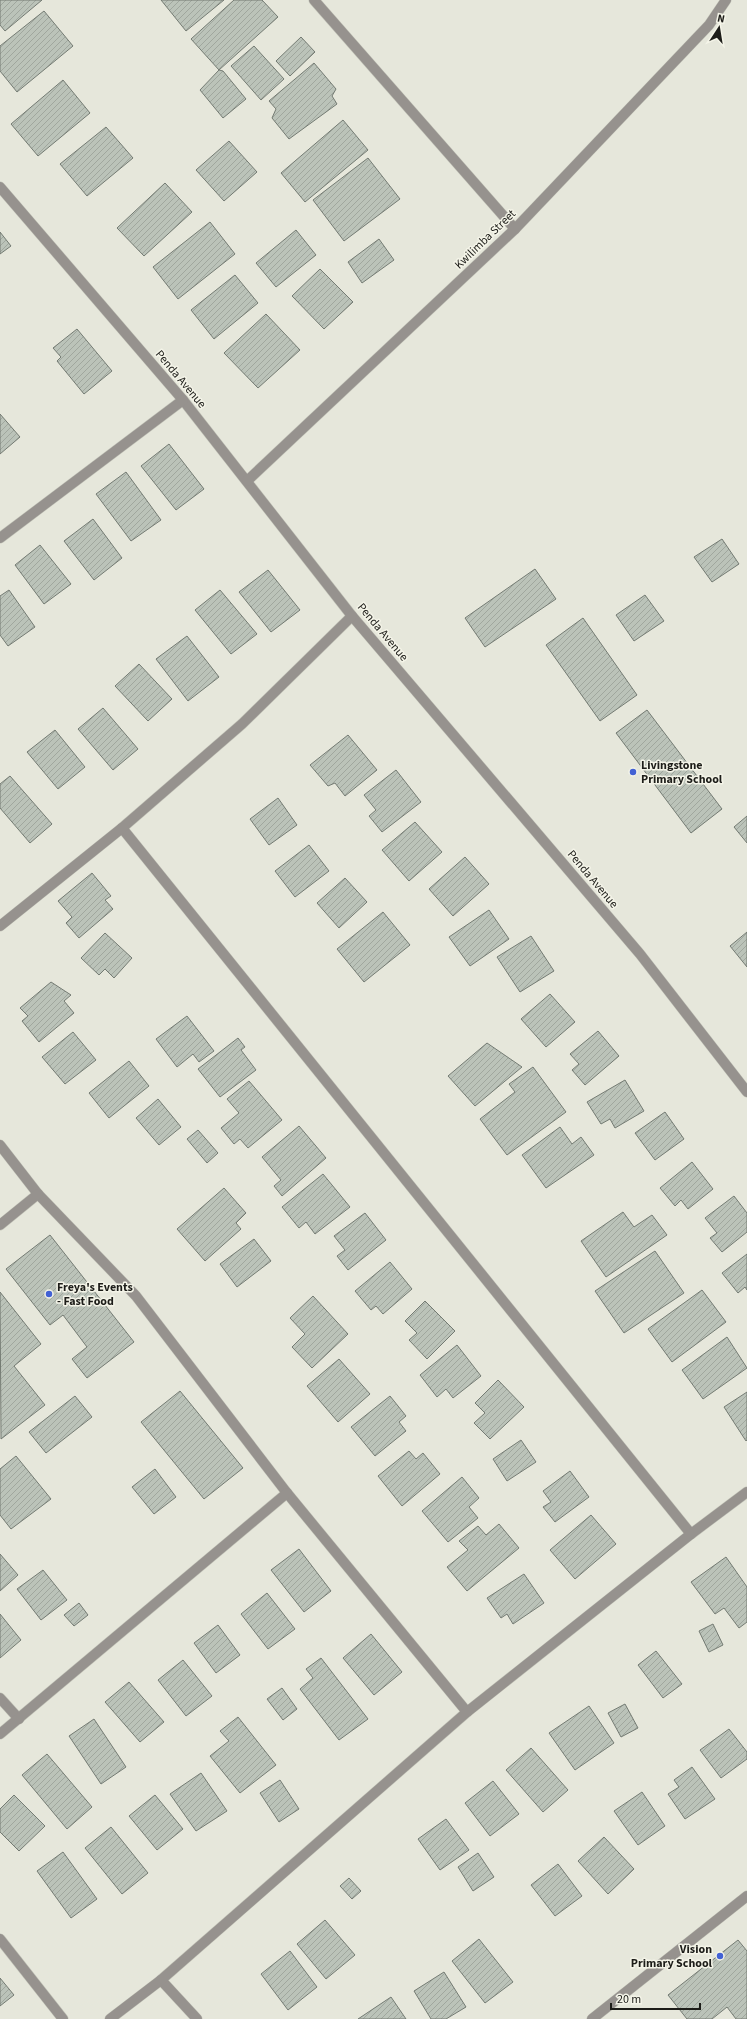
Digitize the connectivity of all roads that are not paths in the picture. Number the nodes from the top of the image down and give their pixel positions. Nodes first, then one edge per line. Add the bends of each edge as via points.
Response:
1 (314, 0) edge
2 (726, 0) edge
3 (0, 187) edge
4 (515, 229) junction
5 (183, 400) junction
6 (247, 481) junction
7 (0, 538) edge
8 (352, 616) junction
9 (122, 828) junction
10 (0, 926) edge
11 (747, 1092) edge
12 (0, 1145) edge
13 (38, 1194) junction
14 (0, 1225) edge
15 (747, 1492) edge
16 (287, 1493) junction
17 (690, 1534) junction
18 (0, 1698) edge
19 (467, 1712) junction
20 (19, 1719) junction
21 (0, 1734) edge
22 (747, 1896) edge
23 (0, 1939) edge
24 (161, 1980) junction
25 (63, 2019) edge
26 (110, 2019) edge
27 (197, 2019) edge
28 (594, 2019) edge

1 - 4 street
2 - 4 street, Kwilimba Street via 708,25
3 - 5 street, Penda Avenue
4 - 6 street, Kwilimba Street
5 - 6 street, Penda Avenue
5 - 7 street
6 - 8 street, Penda Avenue
8 - 9 street via 242,724
8 - 11 street, Penda Avenue via 640,954
9 - 10 street
9 - 17 street
12 - 13 street
13 - 14 street
13 - 16 street via 136,1296
15 - 17 street
16 - 19 street
16 - 20 street
17 - 19 street
18 - 20 street
19 - 24 street
20 - 21 street
22 - 28 street
23 - 25 street
24 - 26 street
24 - 27 street

